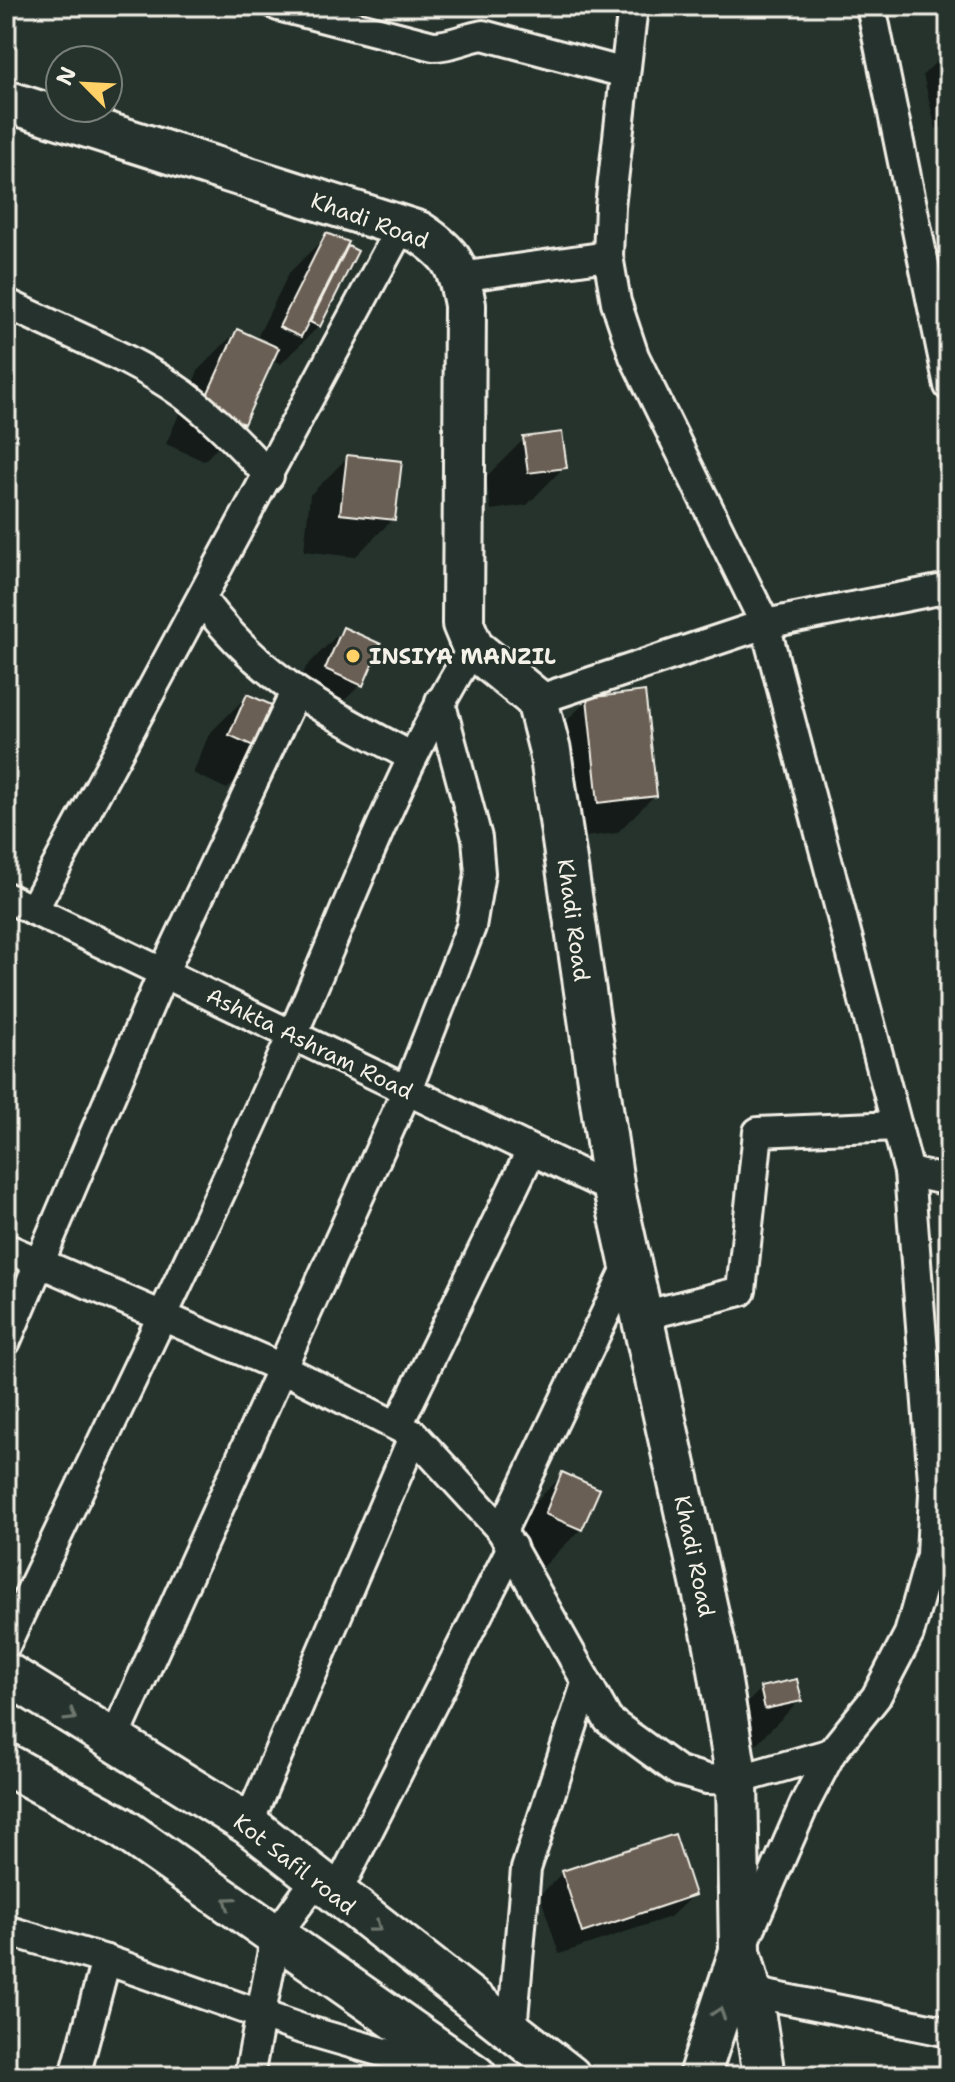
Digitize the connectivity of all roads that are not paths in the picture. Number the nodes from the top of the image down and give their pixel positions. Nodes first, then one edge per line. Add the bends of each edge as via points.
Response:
1 (278, 6) edge
2 (633, 6) edge
3 (871, 6) edge
4 (625, 73) junction
5 (6, 101) edge
6 (401, 227) junction
7 (608, 256) junction
8 (460, 277) junction
9 (6, 303) edge
10 (949, 386) edge
11 (269, 476) junction
12 (949, 588) edge
13 (202, 600) junction
14 (765, 624) junction
15 (473, 648) junction
16 (295, 693) junction
17 (537, 700) junction
18 (440, 701) junction
19 (412, 757) junction
20 (14, 903) edge
21 (163, 973) junction
22 (293, 1033) junction
23 (407, 1090) junction
24 (897, 1126) junction
25 (531, 1151) junction
26 (909, 1172) junction
27 (949, 1181) edge
28 (614, 1190) junction
29 (6, 1248) edge
30 (630, 1262) junction
31 (41, 1264) junction
32 (160, 1315) junction
33 (642, 1316) junction
34 (6, 1341) edge
35 (284, 1369) junction
36 (406, 1430) junction
37 (507, 1539) junction
38 (936, 1583) edge
39 (6, 1644) edge
40 (6, 1673) edge
41 (586, 1684) junction
42 (113, 1742) junction
43 (831, 1753) junction
44 (6, 1764) edge
45 (737, 1780) junction
46 (248, 1824) junction
47 (326, 1888) junction
48 (6, 1930) edge
49 (276, 1935) junction
50 (740, 1951) junction
51 (106, 1960) junction
52 (751, 1992) junction
53 (261, 2014) junction
54 (512, 2030) junction
55 (949, 2032) edge
56 (75, 2076) edge
57 (249, 2076) edge
58 (464, 2076) edge
59 (476, 2076) edge
60 (570, 2076) edge
61 (699, 2076) edge
62 (764, 2076) edge

1 - 4 street via 433,46 483,35
2 - 4 street
3 - 10 street
4 - 7 street
5 - 6 street, Khadi Road
6 - 8 street, Khadi Road via 439,245 452,257
6 - 11 street
7 - 8 street
7 - 14 street via 634,356
8 - 15 street, Khadi Road via 465,305 463,624
9 - 11 street via 183,394
11 - 13 street
12 - 14 street
13 - 16 street via 227,634
13 - 20 street
14 - 17 street
14 - 24 street
15 - 17 street
15 - 18 street
16 - 19 street
16 - 21 street
17 - 28 street, Khadi Road via 550,751
18 - 19 street
18 - 23 street via 477,838 478,903
19 - 22 street
20 - 21 street, Ashkta Ashram Road
21 - 22 street, Ashkta Ashram Road
21 - 31 street
22 - 23 street, Ashkta Ashram Road
22 - 32 street
23 - 25 street, Ashkta Ashram Road
23 - 35 street
24 - 26 street
24 - 33 street via 758,1132 741,1291
25 - 28 street, Ashkta Ashram Road
25 - 36 street
26 - 27 street
26 - 38 street
28 - 30 street, Khadi Road
29 - 31 street
30 - 33 street, Khadi Road
30 - 37 street
31 - 32 street
31 - 34 street
32 - 35 street
32 - 39 street
33 - 45 street, Khadi Road via 715,1645
35 - 36 street
35 - 42 street
36 - 37 street
36 - 46 street
37 - 41 street
37 - 47 street
38 - 43 street via 876,1697
40 -> 42 street, Kot Safil road
41 - 45 street via 608,1720 667,1764 707,1779
41 - 54 street via 526,1869
42 - 46 street, Kot Safil road
43 - 45 street
43 - 50 street
49 -> 44 street via 121,1827
45 - 50 street, Khadi Road
46 - 47 street, Kot Safil road
47 - 49 street
47 -> 54 street, Kot Safil road
48 - 51 street
49 - 53 street
49 - 59 street
50 - 52 street, Khadi Road
61 -> 50 street
51 - 53 street
51 - 56 street
52 - 55 street
52 - 62 street, Khadi Road
53 - 57 street
53 - 58 street
54 - 60 street, Kot Safil road

